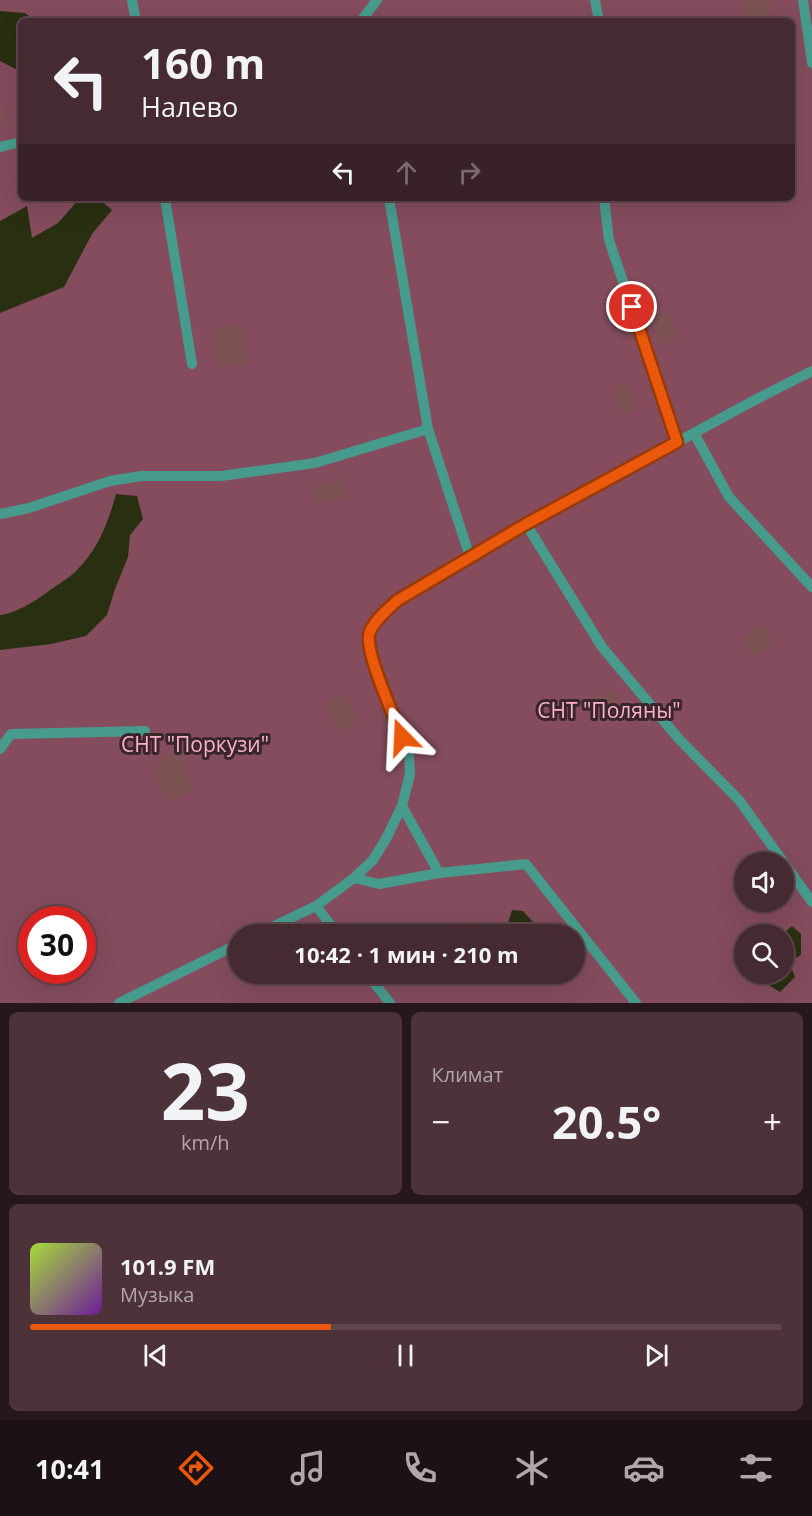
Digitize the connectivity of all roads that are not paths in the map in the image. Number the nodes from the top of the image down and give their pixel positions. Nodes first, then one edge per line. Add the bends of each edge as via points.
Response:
1 (132, 0) edge
2 (377, 0) edge
3 (595, 0) edge
4 (803, 0) edge
5 (135, 18) edge
6 (363, 18) edge
7 (598, 18) edge
8 (812, 63) edge
9 (18, 143) edge
10 (0, 147) edge
11 (165, 201) edge
12 (390, 201) edge
13 (604, 201) edge
14 (192, 364) dead end
15 (812, 371) edge
16 (428, 429) junction
17 (694, 433) junction
18 (677, 442) junction
19 (0, 514) edge
20 (526, 524) junction
21 (470, 557) junction
22 (812, 587) edge
23 (145, 731) dead end
24 (0, 749) edge
25 (402, 806) junction
26 (439, 873) junction
27 (354, 878) junction
28 (812, 902) edge
29 (316, 906) junction
30 (278, 924) edge
31 (330, 924) edge
32 (228, 949) edge
33 (376, 984) edge
34 (119, 1003) edge
35 (390, 1003) edge
36 (636, 1003) edge

1 - 5 street
2 - 6 street
3 - 7 street
4 - 8 street
9 - 10 street
11 - 14 street
12 - 16 street
13 - 18 street via 609,240
15 - 17 street
16 - 19 street via 315,463 221,476 141,476 110,481
16 - 21 street
17 - 18 street
17 - 22 street via 729,497
18 - 20 street
20 - 21 street
20 - 28 street via 602,647 680,739 739,800
21 - 25 street via 398,600 376,621 369,634 369,649 409,756 410,774
23 - 24 street via 11,734
25 - 26 street
25 - 27 street via 373,860
26 - 27 street via 379,884
26 - 36 street via 526,864
27 - 29 street
29 - 30 street
29 - 31 street
32 - 34 street
33 - 35 street

